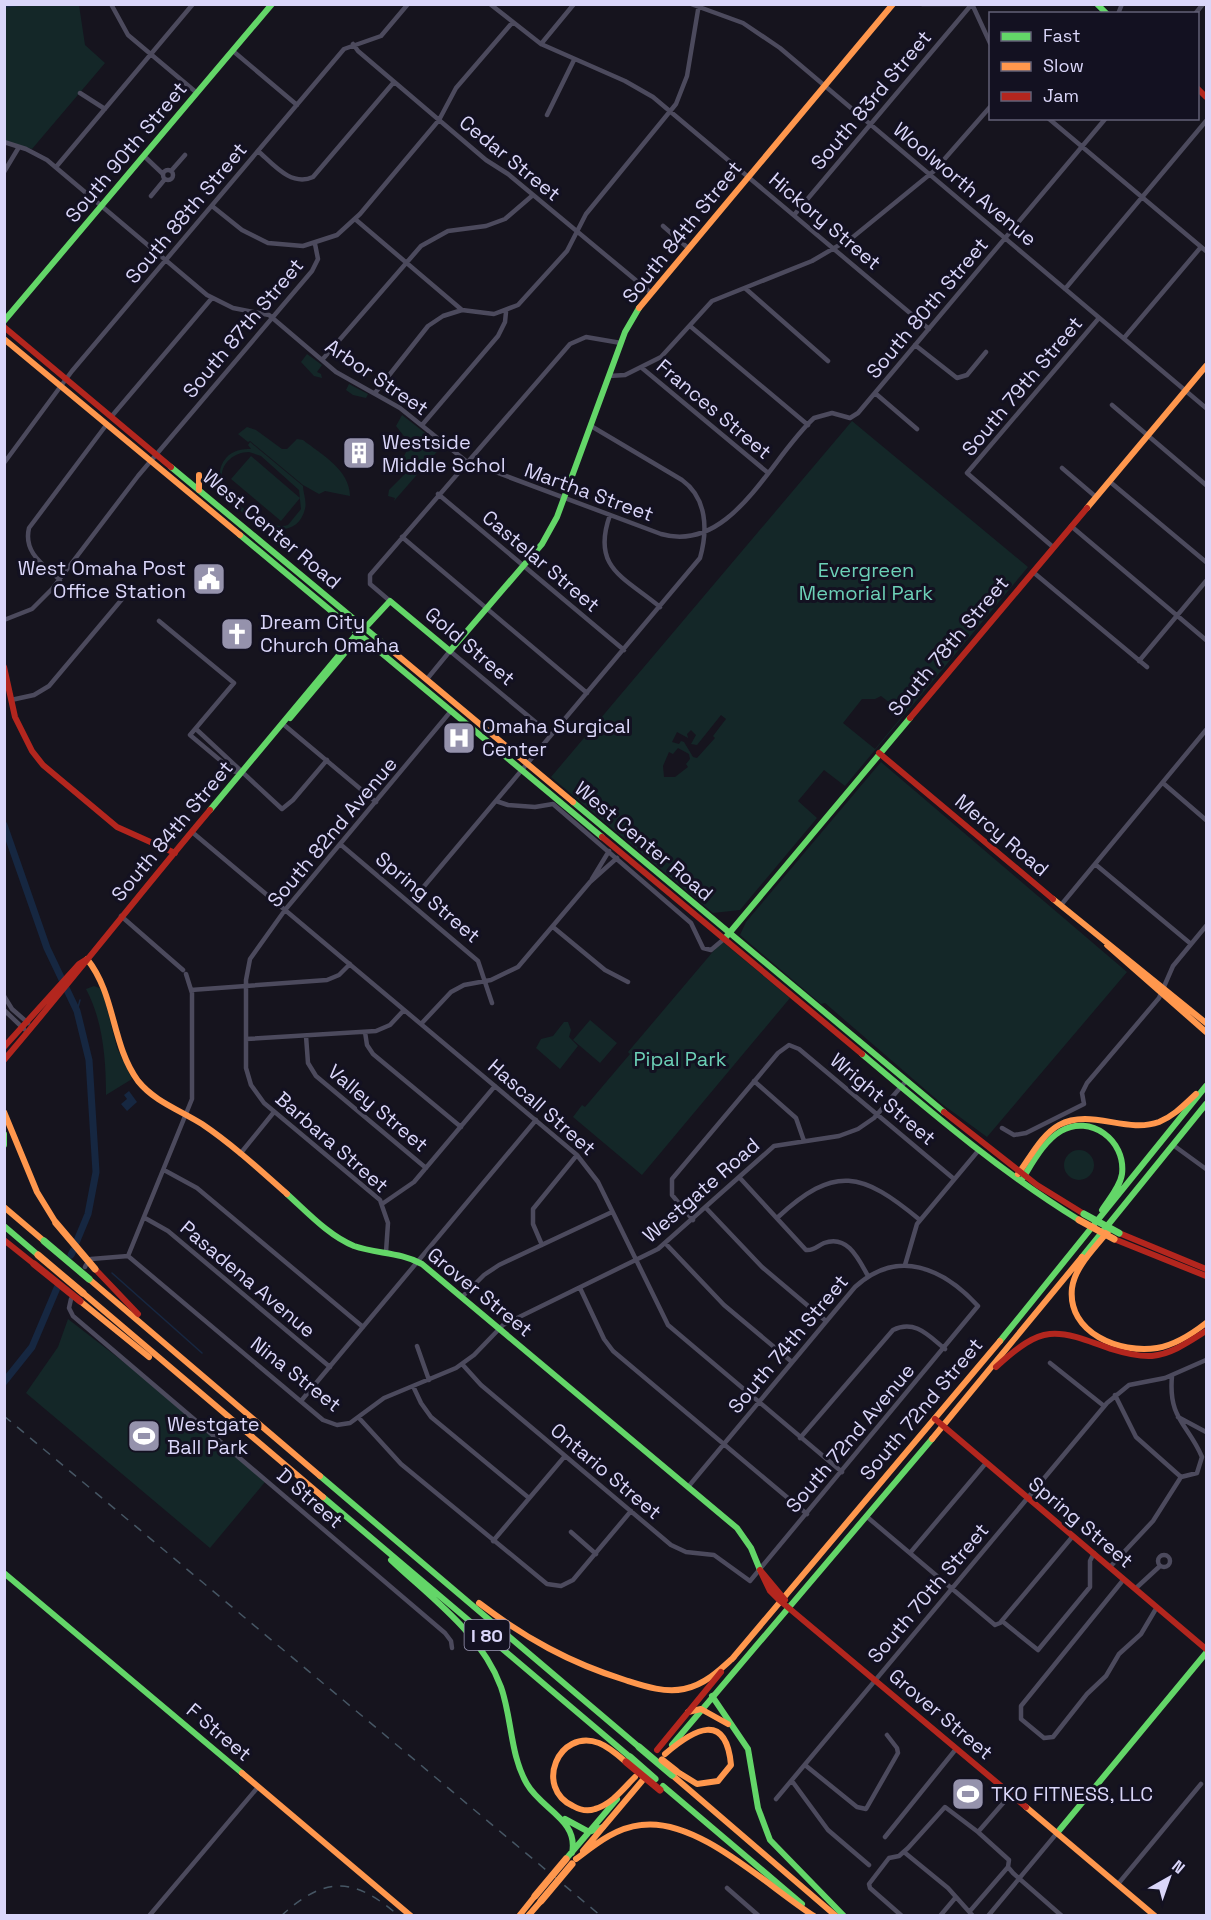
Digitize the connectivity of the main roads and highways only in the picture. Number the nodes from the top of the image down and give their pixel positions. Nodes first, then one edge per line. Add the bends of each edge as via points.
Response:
1 (272, 4) edge
2 (893, 4) edge
3 (4, 321) edge
4 (4, 327) edge
5 (4, 339) edge
6 (1206, 366) edge
7 (64, 382) junction
8 (155, 457) junction
9 (199, 475) dead end
10 (199, 490) junction
11 (390, 601) joint
12 (362, 631) junction
13 (377, 647) junction
14 (450, 651) joint
15 (344, 656) junction
16 (4, 667) edge
17 (455, 707) junction
18 (284, 724) junction
19 (879, 753) junction
20 (175, 853) junction
21 (726, 936) junction
22 (87, 959) junction
23 (1163, 991) junction
24 (50, 1002) junction
25 (1206, 1023) edge
26 (1206, 1032) edge
27 (4, 1047) edge
28 (4, 1060) edge
29 (903, 1084) junction
30 (1206, 1085) edge
31 (1206, 1104) edge
32 (4, 1114) edge
33 (4, 1134) edge
34 (4, 1145) edge
35 (1153, 1169) junction
36 (1019, 1178) junction
37 (4, 1208) edge
38 (4, 1228) edge
39 (1116, 1236) junction
40 (4, 1240) edge
41 (1062, 1266) junction
42 (1206, 1269) edge
43 (1206, 1276) edge
44 (1206, 1323) edge
45 (1206, 1331) edge
46 (201, 1375) junction
47 (979, 1383) junction
48 (226, 1415) junction
49 (935, 1419) junction
50 (942, 1425) junction
51 (863, 1503) junction
52 (343, 1514) junction
53 (865, 1516) junction
54 (376, 1522) junction
55 (4, 1573) edge
56 (782, 1600) junction
57 (789, 1606) junction
58 (1206, 1649) edge
59 (1206, 1653) edge
60 (734, 1657) junction
61 (712, 1696) junction
62 (701, 1710) junction
63 (688, 1712) junction
64 (738, 1732) junction
65 (657, 1750) dead end
66 (628, 1760) junction
67 (674, 1773) junction
68 (642, 1781) dead end
69 (531, 1792) junction
70 (603, 1827) junction
71 (589, 1832) junction
72 (1058, 1833) junction
73 (572, 1859) junction
74 (538, 1898) junction
75 (411, 1916) edge
76 (519, 1916) edge
77 (528, 1916) edge
78 (815, 1916) edge
79 (836, 1916) edge
80 (844, 1916) edge
81 (1155, 1916) edge

1 - 3 main road, South 90th Street
2 - 14 main road, South 84th Street via 632,318 551,531
4 - 7 main road, West Center Road
5 - 7 main road, West Center Road
6 - 19 main road, South 78th Street
7 - 8 main road, West Center Road
8 - 10 main road, West Center Road
8 - 12 main road, West Center Road
9 - 10 main road
10 - 12 main road, West Center Road
11 - 12 main road, South 84th Street
11 - 14 main road, Gold Street
12 - 13 main road, West Center Road
12 - 15 main road, South 84th Street
12 - 17 main road, West Center Road via 427,679
12 - 18 main road, South 84th Street
13 - 15 main road via 362,644
13 - 17 main road, West Center Road
15 - 18 main road, South 84th Street
16 - 20 main road via 21,734 44,765 117,827
17 - 21 main road, West Center Road
18 - 20 main road, South 84th Street
19 - 21 main road, South 78th Street
19 - 23 main road, Mercy Road
20 - 22 main road, South 84th Street
21 - 29 main road, West Center Road
22 - 24 main road, South 84th Street
22 - 56 main road, Grover Street via 104,981 132,1072 157,1100 205,1126 344,1241 362,1249 402,1254 462,1297 745,1535 756,1553 762,1580
23 - 25 main road, Mercy Road
23 - 26 main road, Mercy Road
24 - 27 main road, South 84th Street
24 - 28 main road, South 84th Street
29 - 36 main road, West Center Road
29 - 36 main road, West Center Road via 978,1150
30 - 36 main road via 1172,1116 1148,1126 1080,1119 1062,1123 1049,1134
30 - 41 main road, South 72nd Street
31 - 35 main road, South 72nd Street
32 - 46 main road, bridge via 37,1192 56,1223 95,1269
33 - 34 main road
35 - 44 main road via 1077,1274 1071,1291 1073,1310 1092,1334 1132,1349 1168,1346
35 - 47 main road, South 72nd Street
36 - 39 main road, West Center Road, bridge
36 - 41 main road via 1052,1139 1074,1126 1091,1126 1116,1143 1122,1170 1116,1188
37 - 46 main road, I 80, bridge
38 - 48 main road, I 80, bridge
39 - 42 main road, West Center Road
39 - 43 main road, West Center Road
40 - 48 main road, bridge
41 - 49 main road, South 72nd Street
45 - 47 main road via 1175,1350 1148,1356 1121,1353 1070,1334 1043,1334 1024,1342
46 - 54 main road, I 80
47 - 50 main road, South 72nd Street
48 - 52 main road, I 80
49 - 50 main road, Spring Street
49 - 51 main road, South 72nd Street
50 - 53 main road, South 72nd Street
50 - 58 main road, Spring Street
51 - 53 main road
51 - 56 main road, South 72nd Street
52 - 66 main road, I 80
52 - 69 main road via 482,1652 502,1690 520,1771
53 - 57 main road, South 72nd Street
54 - 60 main road via 522,1636 581,1667 650,1687 675,1690 708,1680
54 - 67 main road, I 80, bridge
55 - 75 main road, F Street
56 - 57 main road, Grover Street
56 - 60 main road, South 72nd Street
57 - 61 main road, South 72nd Street
57 - 72 main road, Grover Street
59 - 72 main road
60 - 63 main road, South 72nd Street
61 - 62 main road, South 72nd Street
61 - 64 main road
62 - 63 main road
62 - 64 main road
62 - 67 main road, South 72nd Street via 664,1755 700,1730 719,1733 729,1744 731,1765 718,1781 698,1784
63 - 65 main road, South 72nd Street
64 - 80 main road via 750,1755 758,1808 771,1840
66 - 71 main road via 589,1740 563,1749 556,1758 552,1784 557,1795 566,1804 590,1810 606,1804 635,1776
66 - 78 main road, I 80, bridge
67 - 79 main road, I 80
68 - 70 main road
69 - 71 main road
69 - 73 main road via 572,1832 576,1843
70 - 71 main road
70 - 73 main road
71 - 73 main road
72 - 81 main road, Grover Street
73 - 74 main road, bridge
73 - 78 main road via 627,1826 654,1822 674,1826 718,1850 784,1899
74 - 76 main road
74 - 77 main road

